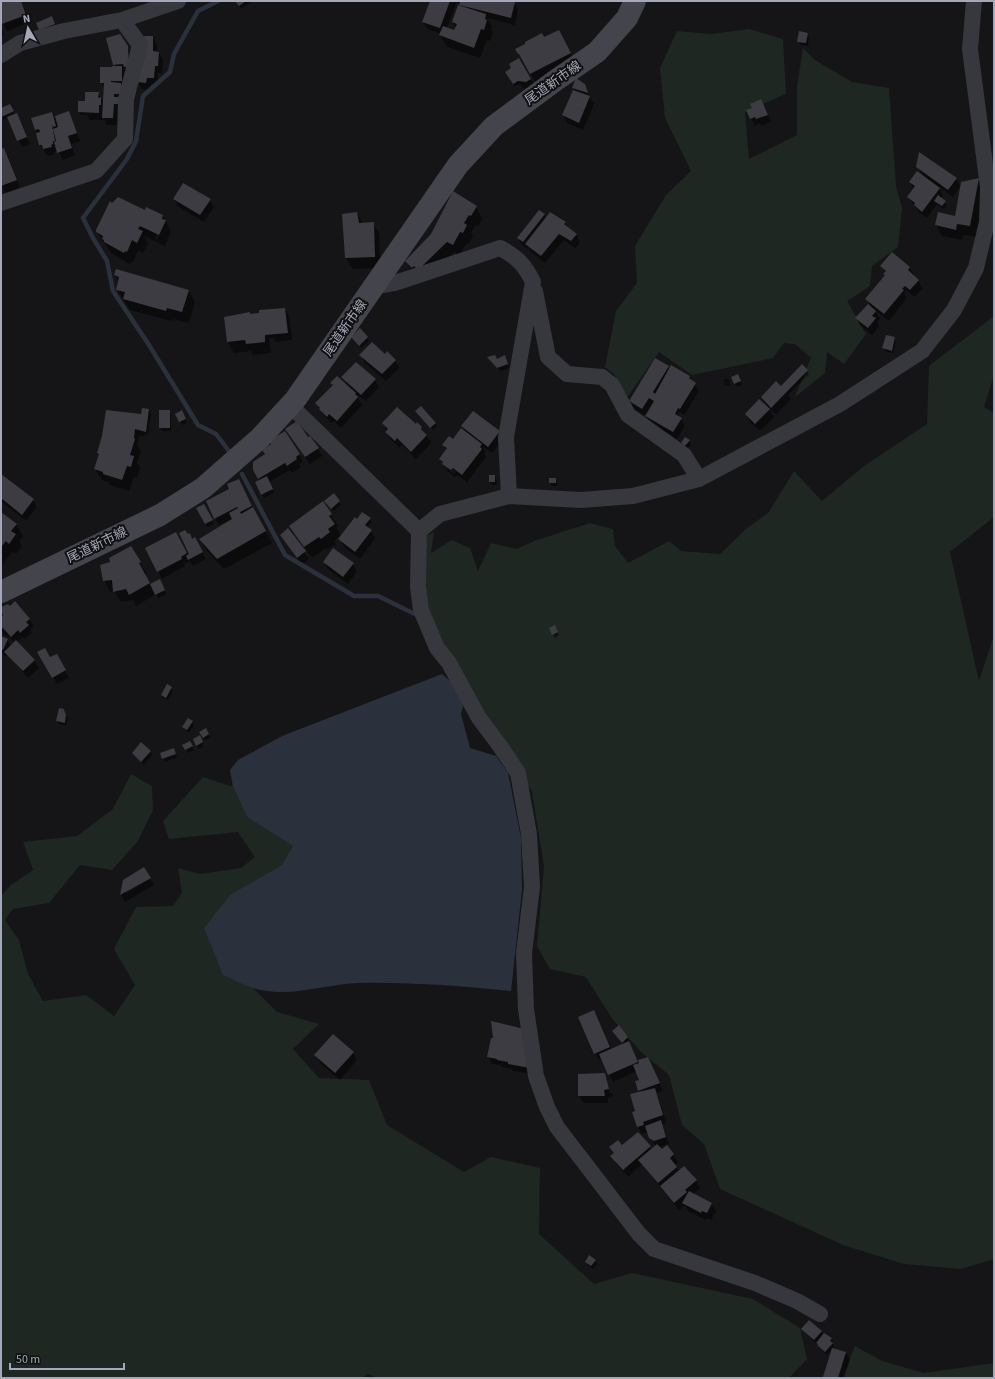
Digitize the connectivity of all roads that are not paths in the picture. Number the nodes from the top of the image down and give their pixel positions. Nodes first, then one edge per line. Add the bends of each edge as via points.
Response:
1 (178, 1) edge
2 (636, 1) edge
3 (974, 1) edge
4 (122, 20) junction
5 (1, 55) edge
6 (1, 202) edge
7 (377, 282) junction
8 (533, 282) junction
9 (290, 405) junction
10 (699, 479) junction
11 (509, 496) junction
12 (419, 531) junction
13 (1, 592) edge
14 (820, 1314) dead end

1 - 4 street
2 - 7 main road, 尾道新市線 via 627,18 597,52 494,126 473,148 458,165
3 - 10 street via 970,49 988,187 987,222 976,268 954,310 922,351 840,404
4 - 5 street via 64,31 20,43
4 - 6 street via 140,45 126,99 126,139 96,171
7 - 8 street via 384,285 395,283 500,248 511,254 527,269
7 - 9 main road, 尾道新市線
8 - 10 street via 548,357 567,374 602,377 612,385 628,415 684,455
8 - 11 street via 506,437
9 - 12 street
9 - 13 main road, 尾道新市線 via 260,438 203,488 160,515
10 - 11 street via 633,496 581,500
11 - 12 street via 440,514
12 - 14 street via 418,587 421,610 437,648 449,663 479,718 518,773 529,834 532,886 524,952 526,1008 536,1076 557,1127 639,1234 654,1249 755,1283

